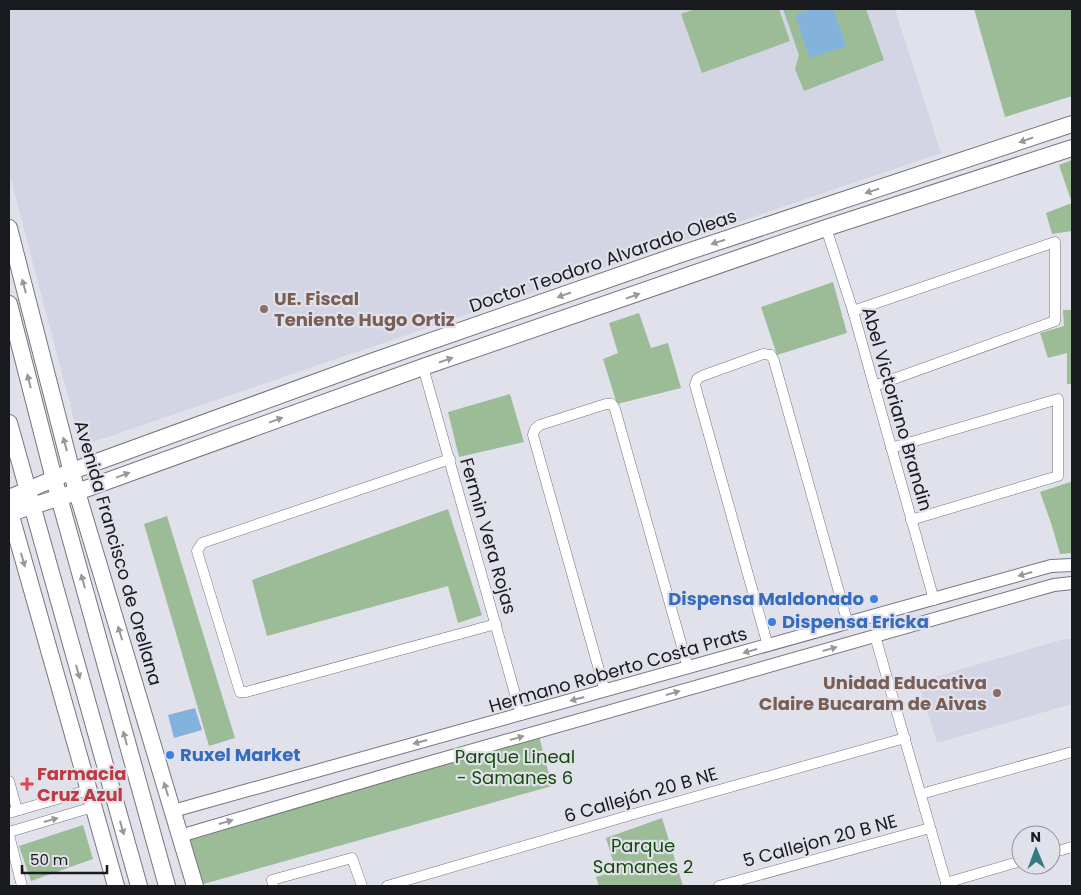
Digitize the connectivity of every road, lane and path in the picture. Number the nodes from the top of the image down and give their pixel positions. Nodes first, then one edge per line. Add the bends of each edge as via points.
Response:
1 (1072, 124) edge
2 (1072, 148) edge
3 (9, 228) edge
4 (826, 228) junction
5 (9, 304) edge
6 (852, 311) junction
7 (423, 368) junction
8 (874, 386) junction
9 (9, 423) edge
10 (891, 448) junction
11 (450, 460) junction
12 (72, 471) junction
13 (54, 479) junction
14 (27, 490) junction
15 (77, 492) junction
16 (60, 498) junction
17 (9, 507) edge
18 (32, 507) junction
19 (911, 520) junction
20 (1072, 565) edge
21 (1072, 583) edge
22 (934, 600) junction
23 (496, 624) junction
24 (848, 624) junction
25 (875, 636) junction
26 (768, 646) junction
27 (726, 658) junction
28 (688, 668) junction
29 (730, 677) junction
30 (605, 691) junction
31 (521, 715) junction
32 (905, 738) junction
33 (397, 749) junction
34 (1072, 752) edge
35 (403, 770) junction
36 (9, 781) edge
37 (88, 790) junction
38 (920, 794) junction
39 (92, 807) junction
40 (13, 811) edge
41 (173, 811) junction
42 (930, 828) junction
43 (9, 833) edge
44 (180, 836) junction
45 (1011, 864) edge
46 (946, 884) edge
47 (22, 886) edge
48 (116, 886) edge
49 (139, 886) edge
50 (167, 886) edge
51 (195, 886) edge
52 (273, 886) edge
53 (362, 886) edge
54 (387, 886) edge
55 (719, 886) edge

1 -> 12 main road, Doctor Teodoro Alvarado Oleas via 678,255
2 - 4 main road
12 -> 3 main road, Avenida Francisco de Orellana
4 - 6 street, Abel Victoriano Brandin
7 -> 4 main road
13 -> 5 main road
6 - 8 street, Abel Victoriano Brandin
6 - 8 street via 1055,242 1055,321
7 - 11 street, Fermin Vera Rojas
15 -> 7 main road
8 - 10 street, Abel Victoriano Brandin
9 - 14 main road
10 - 19 street, Abel Victoriano Brandin
10 - 19 street via 1058,399 1058,476
11 - 23 street, Fermin Vera Rojas
11 - 23 street via 202,543 197,551 240,692
12 - 13 main road, Doctor Teodoro Alvarado Oleas
12 - 15 main road, Avenida Francisco de Orellana
13 - 14 main road, Doctor Teodoro Alvarado Oleas
13 - 16 main road
14 - 17 main road, Doctor Teodoro Alvarado Oleas
14 - 18 main road
15 - 16 main road
41 -> 15 main road, Avenida Francisco de Orellana
16 - 18 main road
50 -> 16 main road
17 - 18 main road
17 -> 37 main road
18 -> 49 main road
19 - 22 street, Abel Victoriano Brandin
20 -> 22 street, Hermano Roberto Costa Prats via 1051,566
21 - 25 street via 1054,585
22 - 24 street, Hermano Roberto Costa Prats
23 - 31 street, Fermin Vera Rojas
24 - 26 street, Hermano Roberto Costa Prats
24 - 26 street via 774,361 771,355 763,354 702,376 695,385
29 -> 25 street
25 - 32 street
26 -> 27 street, Hermano Roberto Costa Prats
27 - 28 street, Hermano Roberto Costa Prats
27 - 29 street
28 - 30 street, Hermano Roberto Costa Prats
28 - 30 street via 615,409 612,404 606,404 540,425 533,434
35 -> 29 street
30 -> 31 street, Hermano Roberto Costa Prats
31 -> 33 street, Hermano Roberto Costa Prats
32 - 38 street
32 - 54 street, 6 Callejón 20 B NE
33 - 35 street
33 - 41 street, Hermano Roberto Costa Prats
34 - 38 street
44 -> 35 street
36 - 40 street
37 - 39 main road
37 - 40 street
38 - 42 street
43 -> 39 street
39 - 48 main road
41 - 44 main road, Avenida Francisco de Orellana
42 - 46 street
42 - 55 street, 5 Callejon 20 B NE
43 - 47 street
44 - 51 main road, Avenida Francisco de Orellana
45 - 46 street
52 - 53 street via 272,880 352,858

